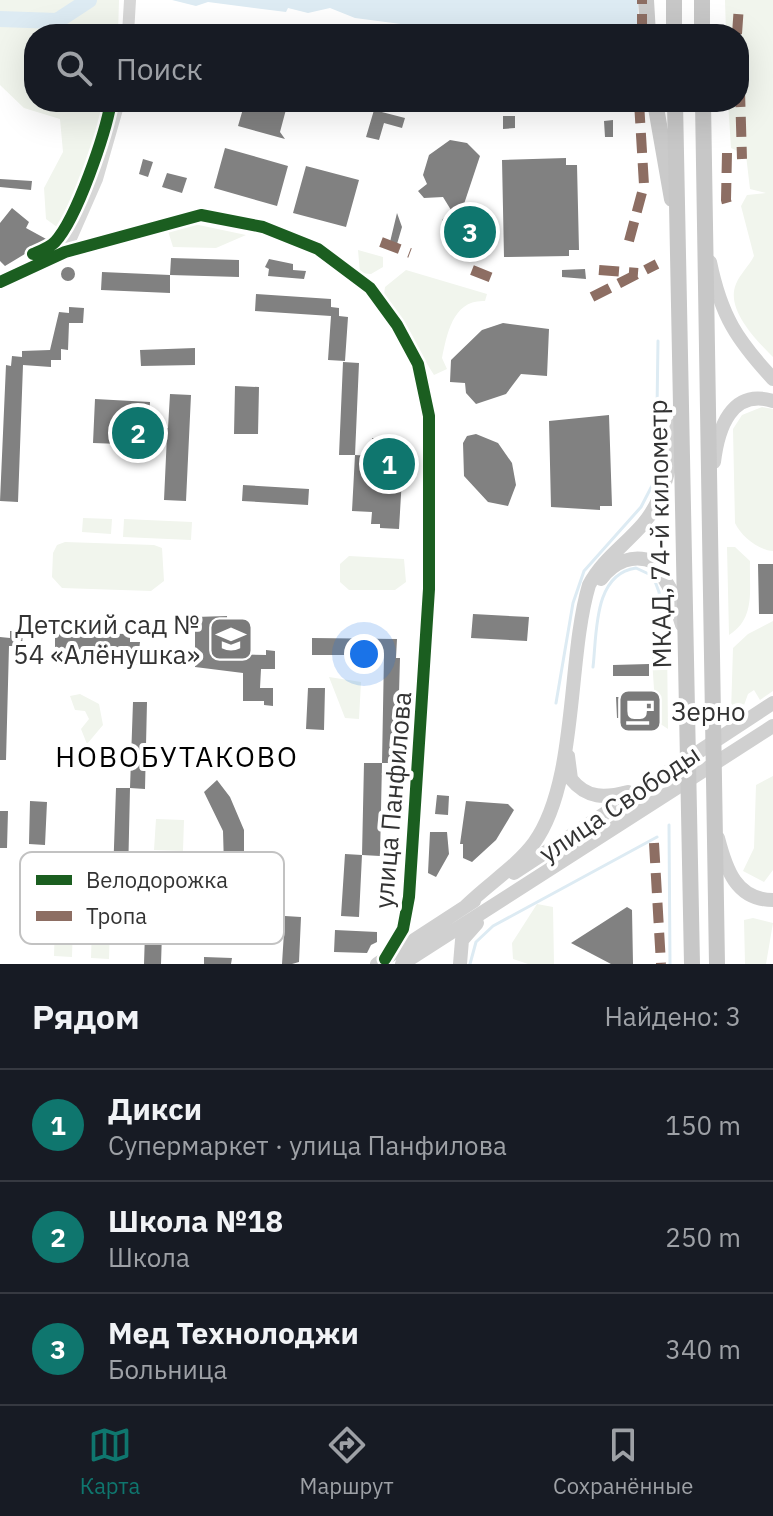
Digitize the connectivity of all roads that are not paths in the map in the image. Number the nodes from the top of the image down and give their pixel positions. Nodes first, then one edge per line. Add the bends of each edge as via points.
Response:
1 (646, 0) edge
2 (674, 0) edge
3 (702, 0) edge
4 (130, 1) edge
5 (129, 24) edge
6 (647, 24) edge
7 (674, 24) edge
8 (702, 24) edge
9 (116, 112) edge
10 (657, 112) edge
11 (675, 112) edge
12 (703, 112) edge
13 (678, 229) junction
14 (707, 247) junction
15 (65, 252) junction
16 (0, 282) edge
17 (773, 379) edge
18 (680, 401) junction
19 (773, 401) edge
20 (710, 490) junction
21 (686, 642) junction
22 (773, 701) edge
23 (773, 726) edge
24 (640, 788) junction
25 (715, 827) junction
26 (507, 897) junction
27 (773, 900) edge
28 (466, 906) junction
29 (691, 929) junction
30 (381, 962) edge
31 (402, 964) edge
32 (460, 964) edge
33 (684, 964) edge
34 (692, 964) edge
35 (717, 964) edge

1 - 6 main road
2 - 7 highway
3 - 8 highway
4 - 5 street
9 - 15 street via 102,167
10 - 13 main road
11 - 13 highway, МКАД, 74-й километр
12 - 14 highway, МКАД, 74-й километр
13 - 18 highway, МКАД, 74-й километр
14 - 17 main road via 729,325
14 - 20 highway, МКАД, 74-й километр
15 - 16 street, улица Панфилова
15 - 30 street, улица Панфилова via 201,215 263,227 318,249 370,288 418,364 428,397 426,628 409,897 403,929
18 - 21 highway, МКАД, 74-й километр
18 - 28 main road via 669,471 654,509 604,561 589,585 554,804 533,845
19 - 20 main road via 744,400 727,414
20 - 25 highway, МКАД, 74-й километр
21 - 24 main road via 671,590 654,562 630,559 602,577 592,603 568,766 571,779 588,794 612,796
21 - 29 highway, МКАД, 74-й километр
22 - 24 main road, улица Свободы
23 - 26 main road, улица Свободы
24 - 28 main road, улица Свободы
25 - 27 main road via 737,886 755,898
25 - 35 highway, МКАД, 74-й километр
26 - 31 main road
26 - 32 main road via 462,940
28 - 30 main road
29 - 33 main road
29 - 34 highway, МКАД, 74-й километр

